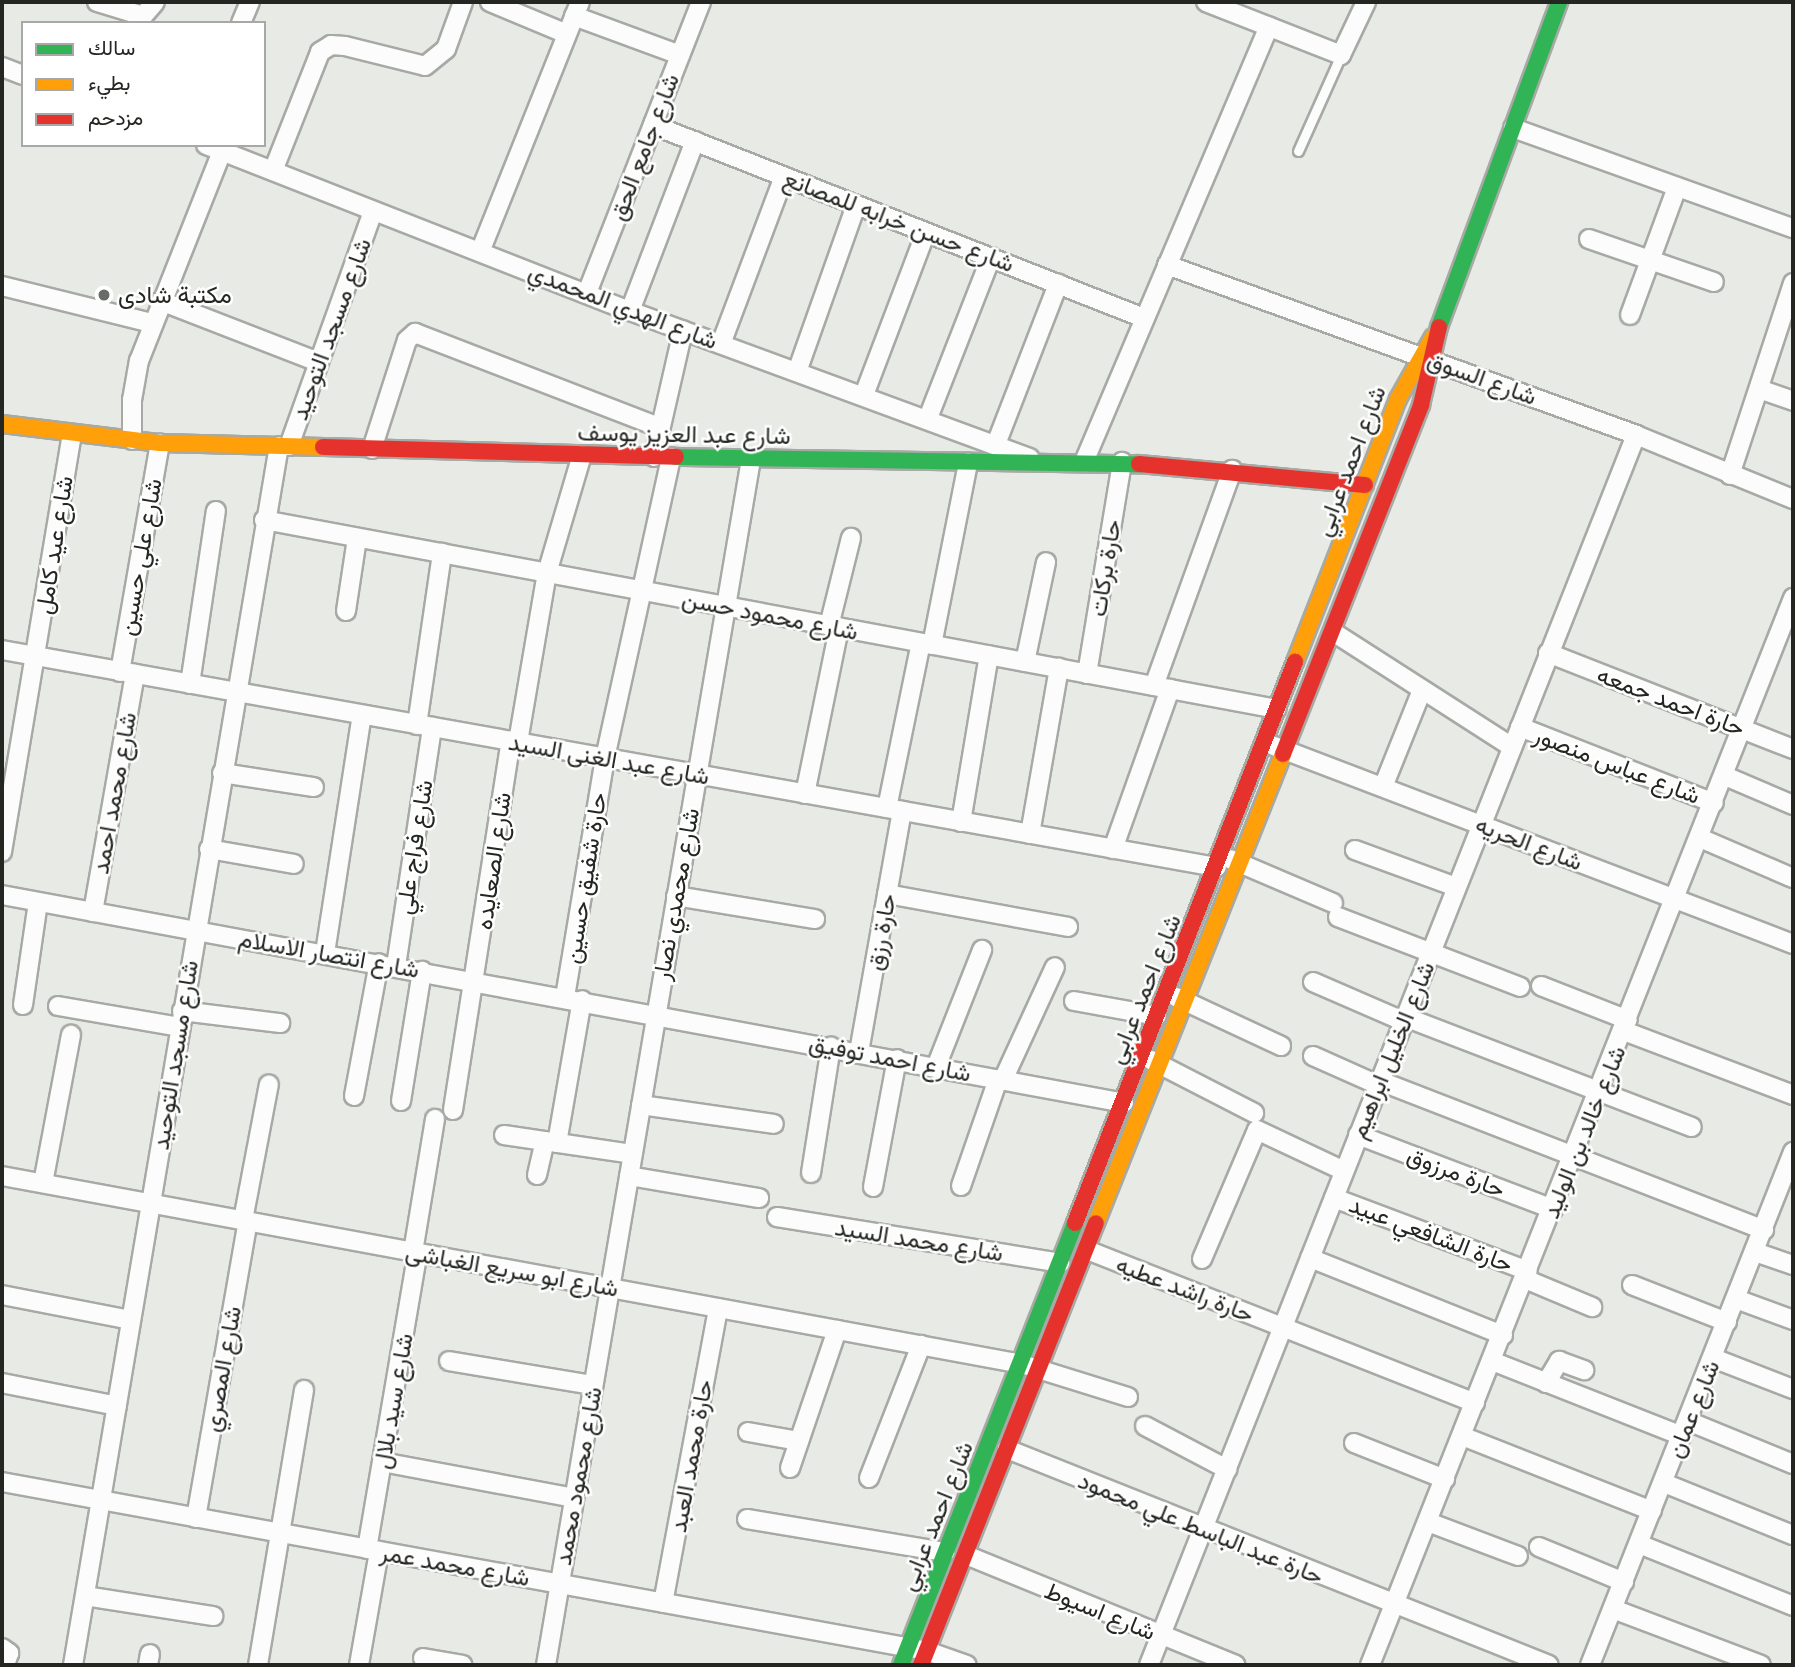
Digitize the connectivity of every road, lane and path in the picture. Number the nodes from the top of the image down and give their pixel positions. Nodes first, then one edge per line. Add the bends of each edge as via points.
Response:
1 (97, 2) edge
2 (155, 2) edge
3 (250, 2) edge
4 (463, 2) edge
5 (490, 2) edge
6 (701, 2) edge
7 (1206, 2) edge
8 (1366, 2) edge
9 (1559, 2) edge
10 (577, 9) edge
11 (242, 21) edge
12 (1269, 27) junction
13 (567, 34) junction
14 (680, 55) junction
15 (1341, 55) junction
16 (2, 67) edge
17 (21, 74) edge
18 (653, 125) junction
19 (1513, 128) junction
20 (695, 141) junction
21 (214, 148) edge
22 (1298, 150) dead end
23 (274, 171) junction
24 (784, 176) junction
25 (1677, 187) junction
26 (856, 205) junction
27 (373, 212) junction
28 (1793, 228) edge
29 (926, 232) junction
30 (1589, 239) dead end
31 (480, 252) junction
32 (990, 257) junction
33 (1650, 260) junction
34 (1167, 265) junction
35 (1714, 282) dead end
36 (1793, 283) edge
37 (1058, 284) junction
38 (2, 286) edge
39 (587, 293) junction
40 (161, 301) junction
41 (630, 311) junction
42 (1630, 315) dead end
43 (1144, 318) junction
44 (151, 323) junction
45 (683, 330) junction
46 (722, 344) junction
47 (1426, 358) junction
48 (318, 362) junction
49 (798, 369) junction
50 (1759, 389) junction
51 (864, 395) junction
52 (1793, 401) edge
53 (928, 418) junction
54 (2, 424) edge
55 (659, 426) junction
56 (72, 434) junction
57 (1636, 435) junction
58 (132, 440) junction
59 (160, 443) junction
60 (996, 443) junction
61 (284, 446) junction
62 (372, 449) junction
63 (583, 455) junction
64 (662, 457) junction
65 (751, 459) junction
66 (1084, 462) junction
67 (1122, 462) junction
68 (968, 463) junction
69 (1042, 463) junction
70 (1232, 470) junction
71 (1730, 475) junction
72 (1365, 485) junction
73 (1793, 499) edge
74 (216, 511) dead end
75 (264, 520) junction
76 (357, 538) junction
77 (851, 538) dead end
78 (442, 553) junction
79 (1046, 562) dead end
80 (547, 573) junction
81 (639, 590) junction
82 (1793, 598) edge
83 (725, 606) junction
84 (346, 611) dead end
85 (834, 627) junction
86 (1332, 632) junction
87 (926, 644) junction
88 (2, 650) edge
89 (1548, 653) junction
90 (989, 655) junction
91 (36, 656) junction
92 (1025, 662) junction
93 (1059, 668) junction
94 (128, 673) junction
95 (1087, 674) junction
96 (190, 684) junction
97 (1162, 688) junction
98 (1422, 690) junction
99 (236, 692) junction
100 (1277, 709) junction
101 (362, 715) junction
102 (425, 726) junction
103 (1520, 727) junction
104 (1742, 729) junction
105 (514, 742) junction
106 (1264, 743) junction
107 (1512, 747) junction
108 (1793, 749) edge
109 (1287, 751) junction
110 (605, 758) junction
111 (222, 773) junction
112 (696, 775) junction
113 (1725, 776) junction
114 (1383, 787) junction
115 (314, 788) dead end
116 (805, 794) junction
117 (1714, 803) junction
118 (1793, 806) edge
119 (895, 810) junction
120 (961, 822) junction
121 (1481, 824) junction
122 (1030, 834) junction
123 (1700, 838) junction
124 (209, 849) junction
125 (1113, 849) junction
126 (1355, 850) dead end
127 (2, 852) edge
128 (1219, 861) junction
129 (294, 864) dead end
130 (1241, 864) junction
131 (1793, 878) edge
132 (1456, 887) junction
133 (887, 894) junction
134 (2, 895) edge
135 (676, 896) junction
136 (1677, 899) junction
137 (38, 902) junction
138 (93, 912) junction
139 (815, 919) dead end
140 (1069, 926) dead end
141 (195, 930) junction
142 (1793, 944) edge
143 (982, 950) dead end
144 (1431, 952) junction
145 (325, 953) junction
146 (387, 965) junction
147 (1055, 967) dead end
148 (422, 971) junction
149 (475, 981) junction
150 (1313, 982) dead end
151 (1541, 986) dead end
152 (1520, 987) dead end
153 (1166, 993) junction
154 (574, 999) junction
155 (1074, 1001) dead end
156 (1186, 1002) junction
157 (23, 1005) dead end
158 (58, 1006) dead end
159 (656, 1013) junction
160 (1157, 1016) junction
161 (181, 1019) junction
162 (1404, 1019) junction
163 (280, 1023) dead end
164 (1626, 1026) junction
165 (71, 1035) dead end
166 (1281, 1046) dead end
167 (831, 1047) junction
168 (859, 1052) junction
169 (1142, 1055) junction
170 (1313, 1056) dead end
171 (897, 1059) junction
172 (1161, 1065) junction
173 (936, 1067) junction
174 (1000, 1079) junction
175 (1379, 1083) junction
176 (269, 1084) dead end
177 (1600, 1092) junction
178 (1793, 1095) edge
179 (354, 1096) dead end
180 (401, 1101) dead end
181 (1124, 1103) junction
182 (640, 1105) junction
183 (453, 1110) dead end
184 (1254, 1112) dead end
185 (435, 1119) dead end
186 (775, 1124) dead end
187 (1692, 1127) dead end
188 (504, 1135) dead end
189 (1358, 1135) junction
190 (551, 1142) junction
191 (1793, 1152) edge
192 (632, 1154) junction
193 (1574, 1157) junction
194 (1344, 1171) junction
195 (811, 1173) dead end
196 (537, 1175) dead end
197 (2, 1176) edge
198 (629, 1176) junction
199 (43, 1183) junction
200 (961, 1186) dead end
201 (873, 1187) dead end
202 (759, 1198) dead end
203 (1334, 1198) junction
204 (151, 1203) junction
205 (1553, 1209) junction
206 (777, 1217) dead end
207 (246, 1221) junction
208 (1764, 1230) junction
209 (1087, 1250) junction
210 (416, 1252) junction
211 (1755, 1252) junction
212 (1310, 1258) junction
213 (1202, 1259) dead end
214 (1060, 1263) junction
215 (1793, 1265) edge
216 (1526, 1275) junction
217 (1632, 1285) dead end
218 (610, 1287) junction
219 (2, 1295) edge
220 (1737, 1299) junction
221 (1592, 1307) dead end
222 (718, 1308) junction
223 (131, 1320) junction
224 (1793, 1320) edge
225 (1727, 1322) junction
226 (1283, 1327) junction
227 (837, 1330) junction
228 (1503, 1335) junction
229 (921, 1345) junction
230 (1713, 1358) junction
231 (449, 1361) dead end
232 (1492, 1361) junction
233 (1022, 1364) junction
234 (1040, 1369) junction
235 (1584, 1370) dead end
236 (1546, 1382) junction
237 (2, 1383) edge
238 (593, 1385) junction
239 (1793, 1389) edge
240 (304, 1390) dead end
241 (1128, 1397) dead end
242 (1475, 1403) junction
243 (117, 1406) junction
244 (1145, 1426) dead end
245 (1685, 1429) junction
246 (748, 1432) dead end
247 (1462, 1436) junction
248 (799, 1441) junction
249 (1354, 1443) dead end
250 (1007, 1449) junction
251 (382, 1462) junction
252 (1793, 1464) edge
253 (790, 1468) dead end
254 (1227, 1469) junction
255 (869, 1478) dead end
256 (1445, 1479) junction
257 (2, 1482) edge
258 (1664, 1483) junction
259 (573, 1498) junction
260 (101, 1500) junction
261 (1652, 1511) junction
262 (196, 1518) junction
263 (747, 1519) dead end
264 (1428, 1522) junction
265 (1203, 1530) junction
266 (280, 1533) junction
267 (1793, 1535) edge
268 (1639, 1544) junction
269 (1539, 1547) dead end
270 (373, 1550) junction
271 (945, 1552) junction
272 (966, 1555) junction
273 (1518, 1556) dead end
274 (1624, 1582) junction
275 (559, 1584) junction
276 (85, 1596) junction
277 (663, 1604) junction
278 (1395, 1605) junction
279 (1793, 1606) edge
280 (1613, 1609) junction
281 (213, 1616) dead end
282 (1161, 1636) junction
283 (908, 1647) junction
284 (2, 1648) edge
285 (423, 1658) dead end
286 (924, 1658) edge
287 (5, 1665) edge
288 (74, 1665) edge
289 (258, 1665) edge
290 (359, 1665) edge
291 (462, 1665) edge
292 (546, 1665) edge
293 (901, 1665) edge
294 (967, 1665) edge
295 (1149, 1665) edge
296 (1235, 1665) edge
297 (1370, 1665) edge
298 (1549, 1665) edge
299 (1590, 1665) edge
300 (1761, 1665) edge

1 - 2 street via 143,16
3 - 11 street
4 - 23 street via 446,48 425,65 345,46 331,45 320,52
5 - 13 street
6 - 14 street, شارع جامع الحق
7 - 12 street
8 - 15 street
9 - 19 street, شارع احمد عرابي
10 - 13 street
10 - 14 street
12 - 15 street
12 - 34 street
13 - 31 street
14 - 18 street, شارع جامع الحق
15 - 22 lane
16 - 17 street
18 - 20 street, شارع حسن خرابه للمصانع
18 - 39 street, شارع جامع الحق
19 - 25 street
19 - 47 street, شارع احمد عرابي
20 - 24 street, شارع حسن خرابه للمصانع
20 - 41 street
21 - 23 street, شارع الهدي المحمدي
21 - 40 street
23 - 27 street, شارع الهدي المحمدي
24 - 26 street, شارع حسن خرابه للمصانع
24 - 46 street
25 - 28 street
25 - 33 street
26 - 29 street, شارع حسن خرابه للمصانع
26 - 49 street
27 - 31 street, شارع الهدي المحمدي
27 - 48 street, شارع مسجد التوحيد
29 - 32 street, شارع حسن خرابه للمصانع
29 - 51 street
30 - 33 street
31 - 39 street, شارع الهدي المحمدي
32 - 37 street, شارع حسن خرابه للمصانع
32 - 53 street
33 - 35 street
33 - 42 street
34 - 43 street
34 - 47 street, شارع السوق
36 - 50 street
37 - 43 street, شارع حسن خرابه للمصانع
37 - 60 street
38 - 44 street
39 - 41 street, شارع الهدي المحمدي
40 - 44 street
40 - 48 street
41 - 45 street, شارع الهدي المحمدي
43 - 66 street
44 - 58 street via 132,400
45 - 46 street, شارع الهدي المحمدي
45 - 55 street, حارة شفيق حسين
46 - 49 street, شارع الهدي المحمدي
47 - 57 street, شارع السوق
47 - 72 street, شارع احمد عرابي
47 - 86 street, شارع احمد عرابي via 1421,405
48 - 61 street, شارع مسجد التوحيد
49 - 51 street, شارع الهدي المحمدي
50 - 52 street
50 - 71 street
51 - 53 street, شارع الهدي المحمدي
53 - 60 street, شارع الهدي المحمدي
54 - 56 street, شارع عبد العزيز يوسف
55 - 62 street via 415,333 407,340
55 - 64 street, حارة شفيق حسين
56 - 58 street, شارع عبد العزيز يوسف
56 - 91 street, شارع عيد كامل
57 - 71 street, شارع السوق
57 - 89 street, شارع الخليل ابراهيم
58 - 59 street, شارع عبد العزيز يوسف
59 - 61 street, شارع عبد العزيز يوسف
59 - 94 street, شارع علي حسين
60 - 69 street, شارع الهدي المحمدي
61 - 62 street, شارع عبد العزيز يوسف
61 - 75 street, شارع مسجد التوحيد
62 - 63 street, شارع عبد العزيز يوسف
63 - 64 street, شارع عبد العزيز يوسف
63 - 80 street, شارع الصعايده
64 - 65 street, شارع عبد العزيز يوسف
64 - 81 street, حارة شفيق حسين
65 - 68 street, شارع عبد العزيز يوسف
65 - 83 street, شارع محمدي نصار
66 - 67 street, شارع عبد العزيز يوسف
66 - 69 street, شارع عبد العزيز يوسف
67 - 70 street, شارع عبد العزيز يوسف
67 - 95 street, حارة بركات
68 - 69 street, شارع عبد العزيز يوسف
68 - 87 street, حارة رزق
70 - 72 street, شارع عبد العزيز يوسف
70 - 97 street
71 - 73 street, شارع السوق
72 - 100 street, شارع احمد عرابي
74 - 96 street
75 - 76 street, شارع محمود حسن
75 - 99 street, شارع مسجد التوحيد
76 - 78 street, شارع محمود حسن
76 - 84 street
77 - 85 street
78 - 80 street, شارع محمود حسن
78 - 102 street, شارع فراج علي
79 - 92 street
80 - 81 street, شارع محمود حسن
80 - 105 street, شارع الصعايده
81 - 83 street, شارع محمود حسن
81 - 110 street, حارة شفيق حسين
82 - 104 street, شارع خالد بن الوليد
83 - 85 street, شارع محمود حسن
83 - 112 street, شارع محمدي نصار
85 - 87 street, شارع محمود حسن
85 - 116 street
86 - 98 street
86 - 109 street, شارع احمد عرابي
87 - 90 street, شارع محمود حسن
87 - 119 street, حارة رزق
88 - 91 street, شارع عبد الغنى السيد
89 - 103 street, شارع الخليل ابراهيم
89 - 104 street, حارة احمد جمعه
90 - 92 street, شارع محمود حسن
90 - 120 street
91 - 94 street, شارع عبد الغنى السيد
91 - 127 street, شارع عيد كامل
92 - 93 street, شارع محمود حسن
93 - 95 street, شارع محمود حسن
93 - 122 street
94 - 96 street, شارع عبد الغنى السيد
94 - 138 street, شارع محمد احمد
95 - 97 street, شارع محمود حسن
96 - 99 street, شارع عبد الغنى السيد
97 - 100 street, شارع محمود حسن
97 - 125 street
98 - 107 street
98 - 114 street
99 - 101 street, شارع عبد الغنى السيد
99 - 111 street, شارع مسجد التوحيد
100 - 106 street, شارع احمد عرابي
101 - 102 street, شارع عبد الغنى السيد
101 - 145 street
102 - 105 street, شارع عبد الغنى السيد
102 - 146 street, شارع فراج علي
103 - 107 street, شارع الخليل ابراهيم
103 - 117 street, شارع عباس منصور
104 - 108 street, حارة احمد جمعه
104 - 113 street, شارع خالد بن الوليد
105 - 110 street, شارع عبد الغنى السيد
105 - 149 street, شارع الصعايده
106 - 109 street, شارع الحريه
106 - 128 street, شارع احمد عرابي
107 - 121 street, شارع الخليل ابراهيم
109 - 114 street, شارع الحريه
109 - 130 street, شارع احمد عرابي
110 - 112 street, شارع عبد الغنى السيد
110 - 154 street, حارة شفيق حسين
111 - 115 street
111 - 124 street, شارع مسجد التوحيد
112 - 116 street, شارع عبد الغنى السيد
112 - 135 street, شارع محمدي نصار
113 - 117 street, شارع خالد بن الوليد
113 - 118 street
114 - 121 street, شارع الحريه
116 - 119 street, شارع عبد الغنى السيد
117 - 123 street, شارع خالد بن الوليد
119 - 120 street, شارع عبد الغنى السيد
119 - 133 street, حارة رزق
120 - 122 street, شارع عبد الغنى السيد
121 - 132 street, شارع الخليل ابراهيم
121 - 136 street, شارع الحريه
122 - 125 street, شارع عبد الغنى السيد
123 - 131 street
123 - 136 street, شارع خالد بن الوليد
124 - 129 street
124 - 141 street, شارع مسجد التوحيد
125 - 128 street, شارع عبد الغنى السيد
126 - 132 street
128 - 130 street, شارع عبد الغنى السيد
128 - 153 street, شارع احمد عرابي
130 - 144 street, شارع عبد الغنى السيد
130 - 156 street, شارع احمد عرابي
132 - 144 street, شارع الخليل ابراهيم
133 - 140 street
133 - 168 street, حارة رزق
134 - 137 street, شارع انتصار الاسلام
135 - 139 street
135 - 159 street, شارع محمدي نصار
136 - 142 street, شارع الحريه
136 - 164 street, شارع خالد بن الوليد
137 - 138 street, شارع انتصار الاسلام
137 - 157 street
138 - 141 street, شارع انتصار الاسلام
141 - 145 street, شارع انتصار الاسلام
141 - 161 street, شارع مسجد التوحيد
143 - 173 street
144 - 152 street, شارع عبد الغنى السيد
144 - 162 street, شارع الخليل ابراهيم
145 - 146 street, شارع انتصار الاسلام
146 - 148 street, شارع انتصار الاسلام
146 - 179 street, شارع فراج علي
147 - 174 street
148 - 149 street, شارع انتصار الاسلام
148 - 180 street
149 - 154 street, شارع انتصار الاسلام
149 - 183 street, شارع الصعايده
150 - 162 street
151 - 164 street
153 - 156 street
153 - 160 street, شارع احمد عرابي
154 - 159 street, شارع انتصار الاسلام
154 - 190 street, حارة شفيق حسين
155 - 160 street
156 - 166 street
156 - 172 street, شارع احمد عرابي
158 - 161 street
159 - 167 street, شارع احمد توفيق
159 - 182 street, شارع محمدي نصار
160 - 169 street, شارع احمد عرابي
161 - 163 street
161 - 204 street, شارع مسجد التوحيد
162 - 175 street, شارع الخليل ابراهيم
162 - 177 street
164 - 177 street, شارع خالد بن الوليد
164 - 178 street
165 - 199 street
167 - 168 street, شارع احمد توفيق
167 - 195 street
168 - 171 street, شارع احمد توفيق
169 - 172 street
169 - 181 street, شارع احمد عرابي
170 - 175 street
171 - 173 street, شارع احمد توفيق
171 - 201 street
172 - 184 street
172 - 209 street, شارع احمد عرابي
173 - 174 street, شارع احمد توفيق
174 - 181 street, شارع احمد توفيق
174 - 200 street
175 - 189 street, شارع الخليل ابراهيم
175 - 193 street
176 - 207 street, شارع المصري
177 - 187 street
177 - 193 street, شارع خالد بن الوليد
181 - 214 street, شارع احمد عرابي
182 - 186 street
182 - 192 street, شارع محمدي نصار
185 - 210 street, شارع سيد بلال
188 - 190 street
189 - 194 street, شارع الخليل ابراهيم
189 - 205 street, حارة مرزوق
190 - 192 street
190 - 196 street, حارة شفيق حسين
191 - 208 street, شارع عمان
192 - 198 street, شارع محمدي نصار
193 - 205 street, شارع خالد بن الوليد
193 - 208 street
194 - 203 street, شارع الخليل ابراهيم
194 - 213 street via 1257,1130
197 - 199 street, شارع ابو سريع الغباشى
198 - 202 street
198 - 218 street, شارع محمدي نصار
199 - 204 street, شارع ابو سريع الغباشى
203 - 212 street, شارع الخليل ابراهيم
203 - 216 street, حارة الشافعي عبيد
204 - 207 street, شارع ابو سريع الغباشى
204 - 223 street, شارع مسجد التوحيد
205 - 216 street, شارع خالد بن الوليد
206 - 214 street, شارع محمد السيد
207 - 210 street, شارع ابو سريع الغباشى
207 - 262 street, شارع المصري
208 - 211 street, شارع عمان
209 - 226 street, حارة راشد عطيه
209 - 234 street, شارع احمد عرابي
210 - 218 street, شارع ابو سريع الغباشى
210 - 251 street, شارع سيد بلال
211 - 215 street
211 - 220 street, شارع عمان
212 - 226 street, شارع الخليل ابراهيم
212 - 228 street
214 - 233 street, شارع احمد عرابي
216 - 221 street, حارة الشافعي عبيد
216 - 228 street, شارع خالد بن الوليد
217 - 225 street
218 - 222 street, شارع ابو سريع الغباشى
218 - 238 street, شارع محمود محمد
219 - 223 street
220 - 224 street
220 - 225 street, شارع عمان
222 - 227 street, شارع ابو سريع الغباشى
222 - 277 street, حارة محمد العبد
223 - 243 street, شارع مسجد التوحيد
225 - 230 street, شارع عمان
226 - 242 street, حارة راشد عطيه
226 - 254 street, شارع الخليل ابراهيم
227 - 229 street, شارع ابو سريع الغباشى
227 - 248 street
228 - 232 street, شارع خالد بن الوليد
229 - 233 street, شارع ابو سريع الغباشى
229 - 255 street
230 - 239 street
230 - 245 street, شارع عمان
231 - 238 street
232 - 236 street
232 - 242 street, شارع خالد بن الوليد
233 - 234 street, شارع ابو سريع الغباشى
233 - 271 street, شارع احمد عرابي
234 - 241 street, شارع ابو سريع الغباشى
234 - 250 street, شارع احمد عرابي
235 - 236 street via 1559,1362
236 - 245 street
237 - 243 street
238 - 259 street, شارع محمود محمد
240 - 266 street
242 - 247 street, شارع خالد بن الوليد
243 - 260 street, شارع مسجد التوحيد
244 - 254 street
245 - 252 street
245 - 258 street, شارع عمان
246 - 248 street
247 - 256 street, شارع خالد بن الوليد
247 - 261 street
248 - 253 street
249 - 256 street
250 - 265 street, حارة عبد الباسط علي محمود
250 - 272 street, شارع احمد عرابي
251 - 259 street
251 - 270 street, شارع سيد بلال
254 - 265 street, شارع الخليل ابراهيم
256 - 264 street, شارع خالد بن الوليد
257 - 260 street, شارع محمد عمر
258 - 261 street, شارع عمان
258 - 267 street
259 - 275 street, شارع محمود محمد
260 - 262 street, شارع محمد عمر
260 - 276 street, شارع مسجد التوحيد
261 - 268 street, شارع عمان
262 - 266 street, شارع محمد عمر
263 - 271 street
264 - 273 street
264 - 278 street, شارع خالد بن الوليد
265 - 278 street, حارة عبد الباسط علي محمود
265 - 282 street, شارع الخليل ابراهيم
266 - 270 street, شارع محمد عمر
266 - 289 street
268 - 274 street, شارع عمان
268 - 279 street
269 - 274 street
270 - 275 street, شارع محمد عمر
270 - 290 street, شارع سيد بلال
271 - 283 street, شارع احمد عرابي
272 - 282 street, شارع اسيوط
272 - 286 street, شارع احمد عرابي
274 - 280 street, شارع عمان
275 - 277 street, شارع محمد عمر
275 - 292 street, شارع محمود محمد
276 - 281 street
276 - 288 street, شارع مسجد التوحيد
277 - 283 street, شارع محمد عمر
278 - 297 street, شارع خالد بن الوليد
278 - 298 street, حارة عبد الباسط علي محمود
280 - 299 street, شارع عمان
280 - 300 street
282 - 295 street, شارع الخليل ابراهيم
282 - 296 street, شارع اسيوط
283 - 286 street, شارع محمد عمر
283 - 293 street, شارع احمد عرابي
284 - 287 street via 9,1653
285 - 291 street
286 - 294 street, شارع محمد عمر

